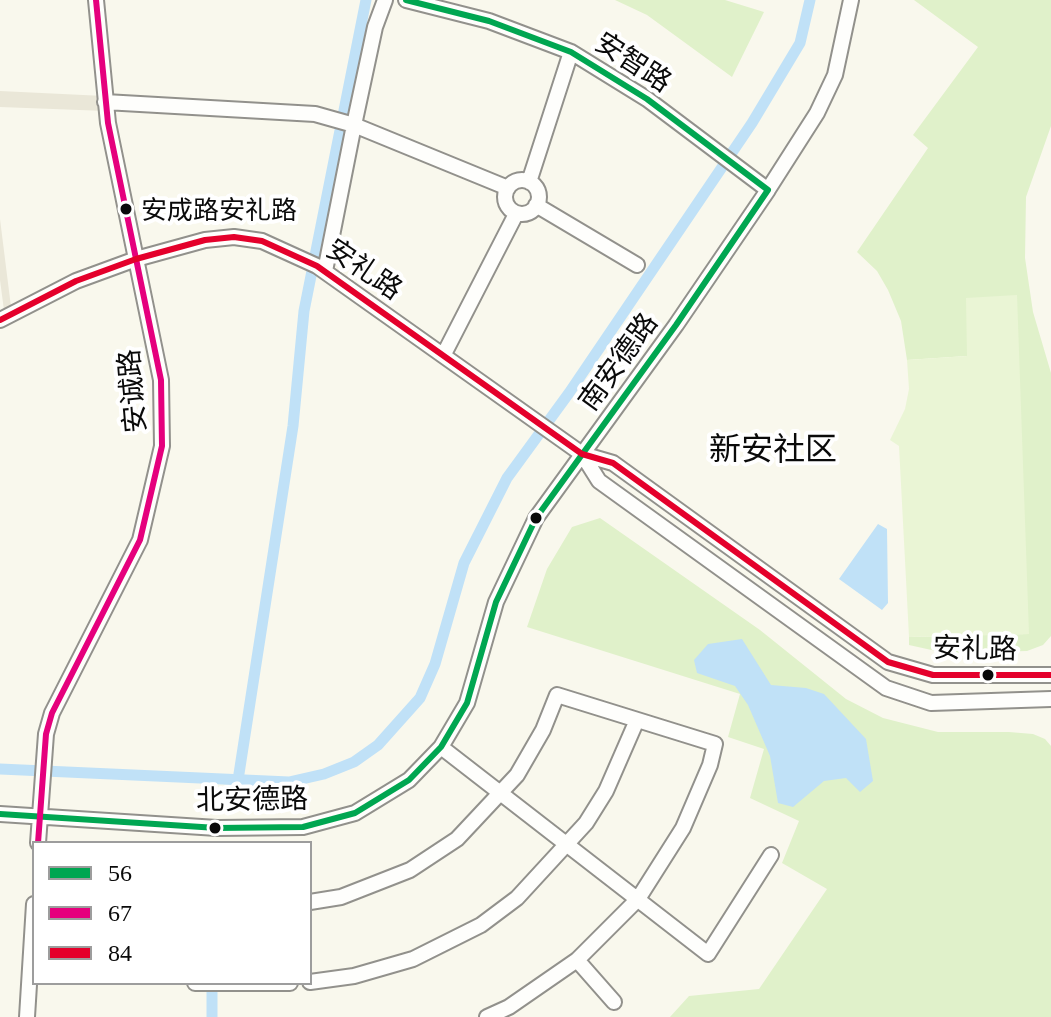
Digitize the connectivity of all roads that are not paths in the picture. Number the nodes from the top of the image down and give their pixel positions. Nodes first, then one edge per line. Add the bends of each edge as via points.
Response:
1 (96, 0) edge
2 (385, 0) edge
3 (406, 0) edge
4 (851, 0) edge
5 (571, 52) junction
6 (105, 102) junction
7 (350, 123) junction
8 (529, 182) junction
9 (508, 188) junction
10 (768, 190) junction
11 (536, 205) junction
12 (516, 214) junction
13 (136, 259) junction
14 (637, 265) dead end
15 (321, 269) junction
16 (0, 320) edge
17 (444, 354) junction
18 (582, 454) junction
19 (1051, 675) edge
20 (1051, 699) edge
21 (637, 720) junction
22 (441, 747) junction
23 (502, 794) junction
24 (0, 814) edge
25 (39, 817) junction
26 (38, 841) edge
27 (568, 846) junction
28 (771, 855) dead end
29 (638, 899) junction
30 (312, 902) edge
31 (577, 960) junction
32 (32, 976) edge
33 (312, 982) edge
34 (614, 1002) dead end
35 (27, 1017) edge
36 (487, 1017) edge

1 - 6 street, 安诚路
2 - 7 street
3 - 5 street, 安智路 via 489,21
4 - 10 street, 南安德路 via 835,75
5 - 8 street
5 - 10 street, 安智路 via 634,90
6 - 7 street
6 - 13 street, 安诚路
7 - 9 street
7 - 15 street
8 - 9 street via 521,180
8 - 11 street via 536,189
9 - 12 street via 505,203
10 - 18 street, 南安德路
11 - 12 street via 527,214
11 - 14 street
12 - 17 street
13 - 15 street, 安礼路 via 234,237 262,241
13 - 16 street, 安礼路 via 76,281
13 - 25 street, 安诚路 via 161,380 162,446 140,540 58,696 46,734
15 - 17 street, 安礼路
17 - 18 street, 安礼路
18 - 19 street, 安礼路 via 613,463 888,662 933,675
18 - 20 street, 安礼路 via 599,481 886,688 931,703
18 - 22 street, 北安德路 via 536,518 511,565 467,703
21 - 23 street via 557,695 531,754
21 - 27 street via 606,791
21 - 29 street via 715,744 683,828
22 - 23 street
22 - 25 street, 北安德路 via 409,780 378,801 303,827 217,828
23 - 27 street
23 - 30 street via 457,839 410,870 341,897
24 - 25 street, 北安德路
25 - 26 street, 安诚路
27 - 29 street
27 - 33 street via 517,898 447,944 385,968
28 - 29 street via 708,954
29 - 31 street
31 - 34 street
31 - 36 street
32 - 35 street

